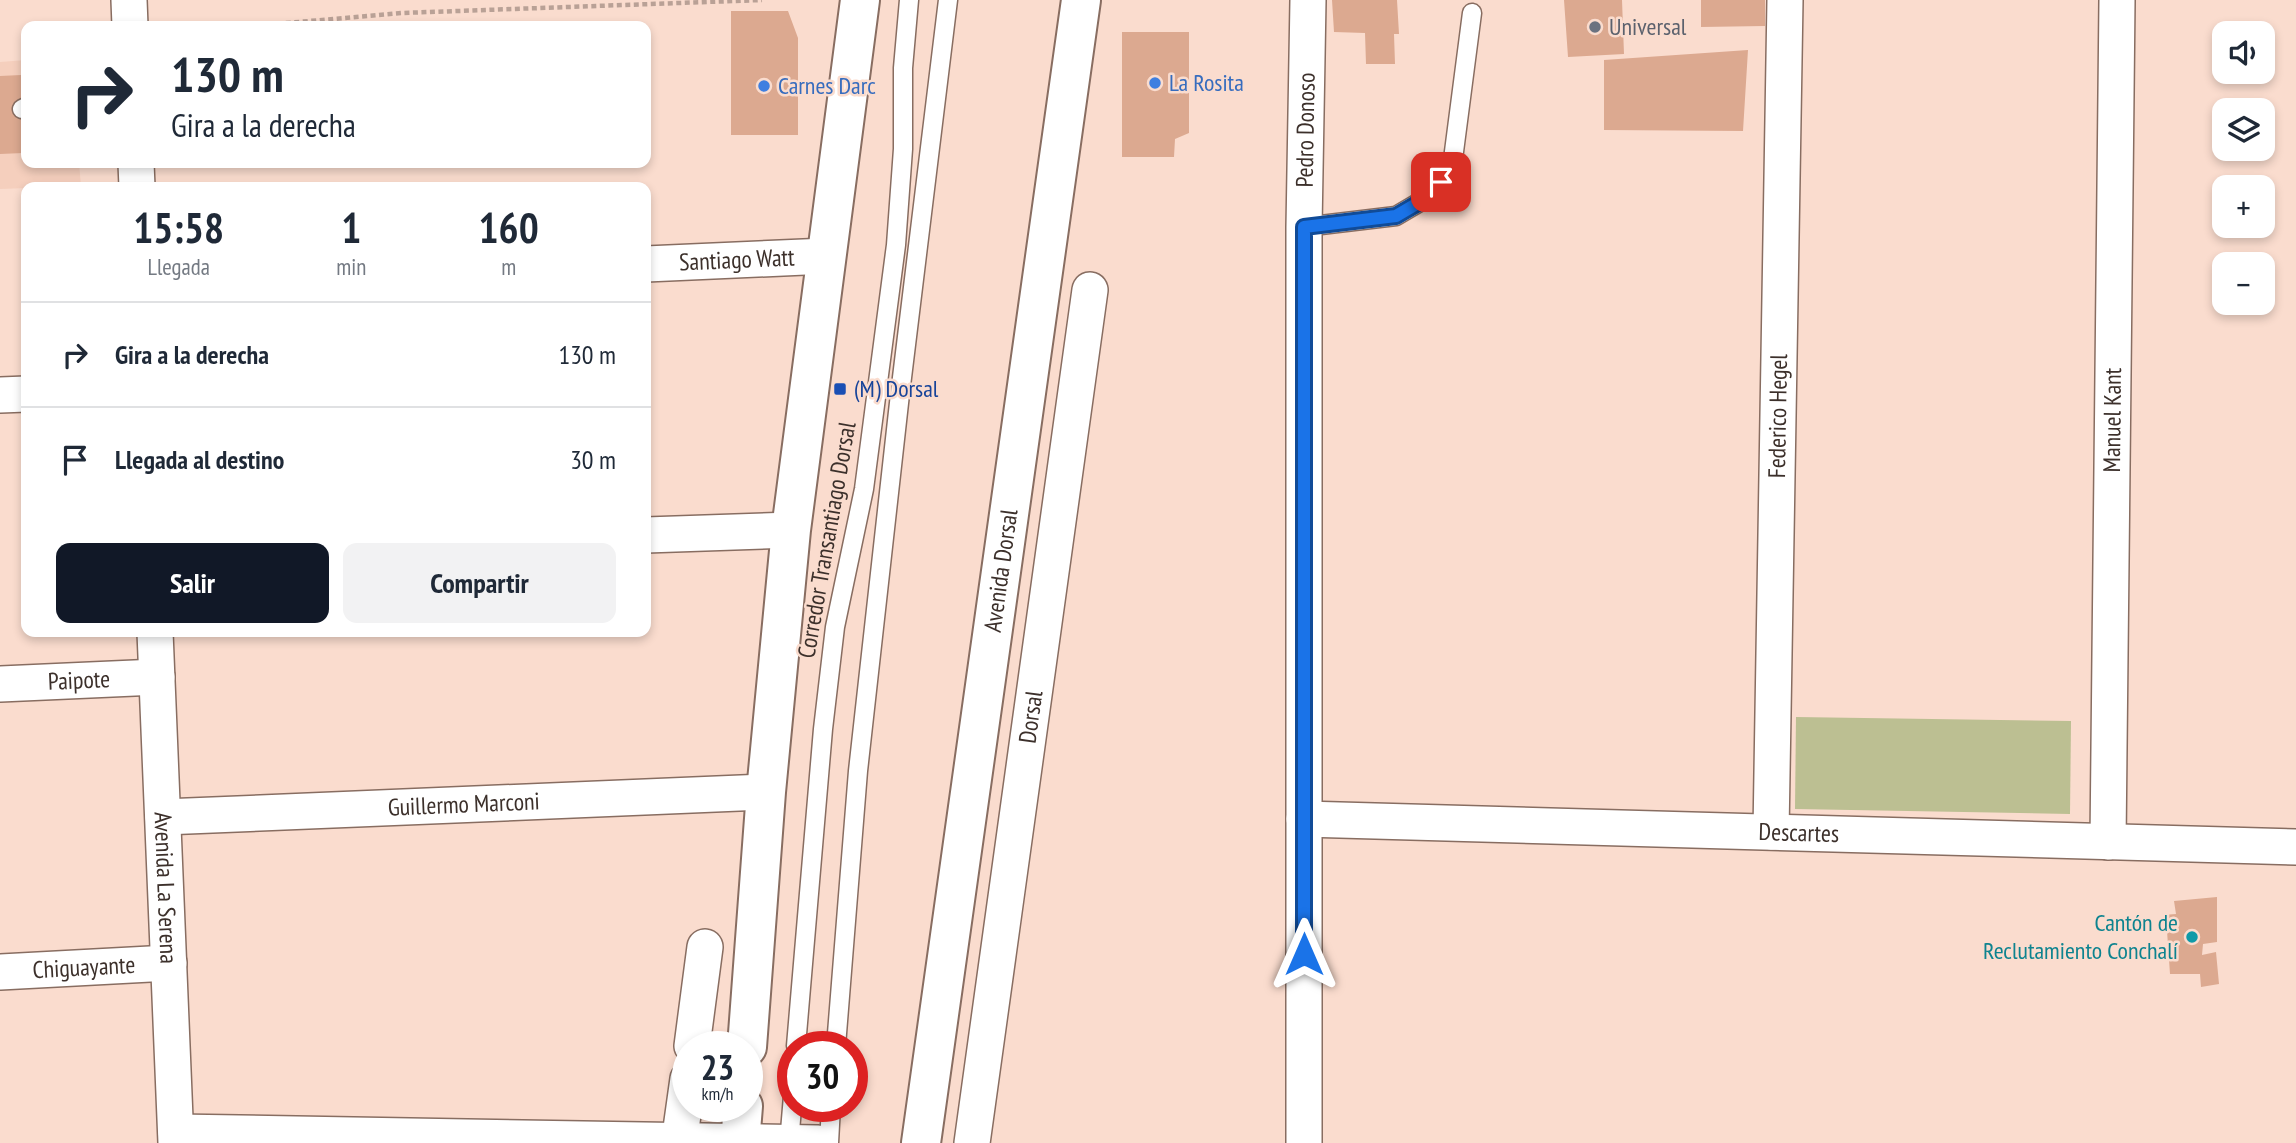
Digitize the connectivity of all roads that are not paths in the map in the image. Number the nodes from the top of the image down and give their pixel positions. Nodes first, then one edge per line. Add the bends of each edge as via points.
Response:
1 (129, 0) edge
2 (860, 0) edge
3 (908, 0) edge
4 (948, 0) edge
5 (1081, 0) edge
6 (1308, 0) edge
7 (1785, 0) edge
8 (2117, 0) edge
9 (1472, 13) dead end
10 (130, 21) edge
11 (1304, 227) junction
12 (827, 256) junction
13 (651, 264) edge
14 (1090, 289) dead end
15 (21, 394) edge
16 (0, 395) edge
17 (792, 530) junction
18 (651, 535) edge
19 (155, 637) edge
20 (157, 677) junction
21 (0, 684) edge
22 (766, 792) junction
23 (163, 817) junction
24 (1304, 819) junction
25 (1771, 832) junction
26 (2108, 842) junction
27 (2296, 847) edge
28 (705, 947) dead end
29 (169, 963) junction
30 (0, 972) edge
31 (694, 1031) edge
32 (748, 1031) edge
33 (797, 1031) edge
34 (837, 1031) edge
35 (682, 1122) edge
36 (791, 1122) edge
37 (830, 1122) edge
38 (741, 1130) edge
39 (176, 1138) edge
40 (679, 1142) edge
41 (789, 1143) edge
42 (818, 1143) edge
43 (829, 1143) edge
44 (921, 1143) edge
45 (972, 1143) edge
46 (1304, 1143) edge

1 - 10 street
2 - 12 main road
3 - 33 lane, Corredor Transantiago Dorsal via 896,244 864,489 834,638
4 - 34 lane, Corredor Transantiago Dorsal via 860,745
5 - 44 main road, Avenida Dorsal
6 - 11 street, Pedro Donoso
7 - 25 street, Federico Hegel
8 - 26 street, Manuel Kant
9 - 11 lane via 1452,167 1430,196 1396,216
11 - 24 street, Pedro Donoso
12 - 13 street, Santiago Watt
12 - 17 main road
14 - 45 street, Dorsal
15 - 16 street
17 - 18 street
17 - 22 main road
19 - 20 street, Avenida La Serena
20 - 21 street, Paipote
20 - 23 street, Avenida La Serena
22 - 23 street, Guillermo Marconi
22 - 32 main road
23 - 29 street, Avenida La Serena
24 - 25 street, Descartes
24 - 46 street, Pedro Donoso
25 - 26 street, Descartes
26 - 27 street, Descartes
28 - 31 street
29 - 30 street, Chiguayante
29 - 39 street, Avenida La Serena
35 - 40 street
36 - 41 lane
37 - 43 lane
38 - 40 street
38 - 41 street
39 - 40 street
41 - 42 street

